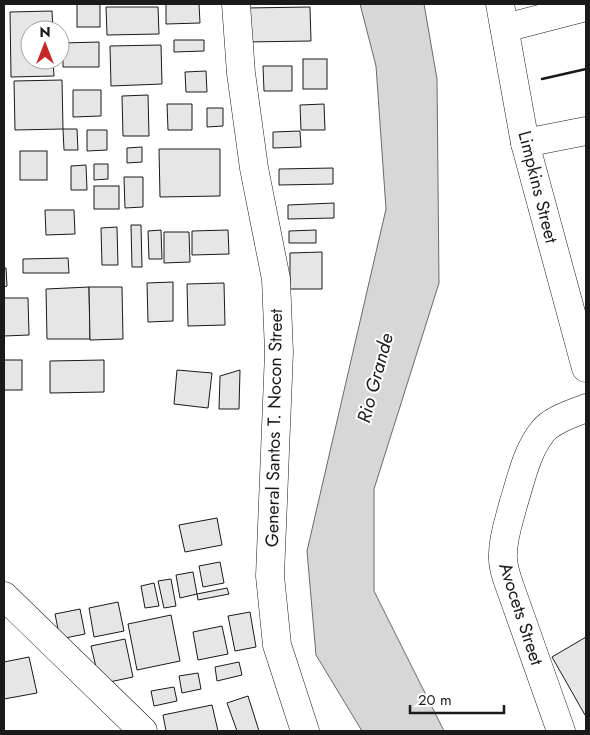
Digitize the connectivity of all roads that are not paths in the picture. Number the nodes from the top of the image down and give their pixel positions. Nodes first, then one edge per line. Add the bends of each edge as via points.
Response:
1 (236, 4) edge
2 (586, 7) edge
3 (503, 16) edge
4 (586, 131) edge
5 (525, 143) junction
6 (586, 368) edge
7 (586, 408) edge
8 (4, 596) edge
9 (143, 731) edge
10 (305, 731) edge
11 (560, 731) edge

1 - 10 street, General Santos T. Nocon Street via 254,168 276,279 279,352 270,576 277,645
2 - 3 street
3 - 5 street, Limpkins Street
4 - 5 street
5 - 6 street, Limpkins Street
7 - 11 street, Avocets Street via 561,418 544,430 532,446 502,554 504,570
8 - 9 street

